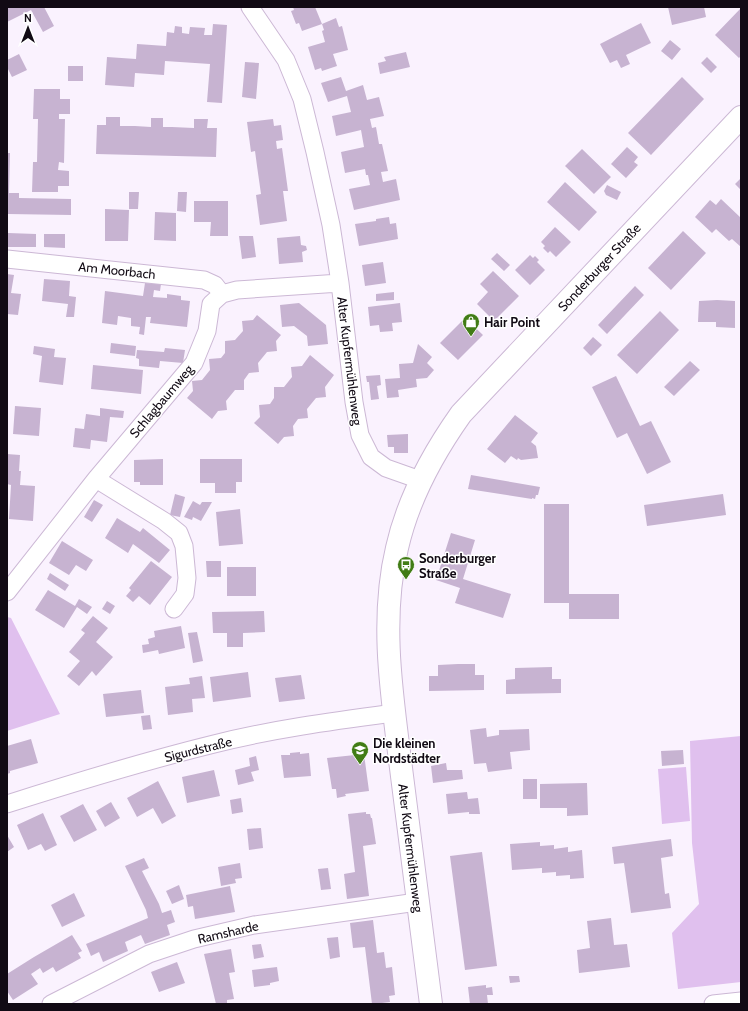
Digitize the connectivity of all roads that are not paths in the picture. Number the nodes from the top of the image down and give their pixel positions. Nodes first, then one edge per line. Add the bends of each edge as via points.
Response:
1 (250, 7) edge
2 (741, 117) edge
3 (7, 259) edge
4 (340, 283) junction
5 (222, 294) junction
6 (96, 479) junction
7 (420, 480) junction
8 (7, 592) edge
9 (174, 609) dead end
10 (394, 713) junction
11 (7, 804) edge
12 (417, 902) junction
13 (741, 1001) edge
14 (51, 1004) edge
15 (431, 1004) edge
16 (713, 1004) edge

1 - 4 street, Alter Kupfermühlenweg via 286,60 302,99 331,225
2 - 7 street, Sonderburger Straße via 461,414
3 - 5 street, Am Moorbach via 204,280 215,285
4 - 5 street via 237,290
4 - 7 street, Alter Kupfermühlenweg via 360,435 371,457 386,468
5 - 6 street, Schlagbaumweg via 211,304 207,331 194,363
6 - 8 street, Schlagbaumweg
6 - 9 street via 164,521 178,533 184,546 187,578 185,594
7 - 10 street, Alter Kupfermühlenweg via 404,520 391,580 389,650
10 - 11 street, Sigurdstraße via 316,723 215,744 82,780
10 - 12 street, Alter Kupfermühlenweg
12 - 14 street, Ramsharde via 254,925 194,939 149,954
12 - 15 street, Alter Kupfermühlenweg
13 - 16 street

